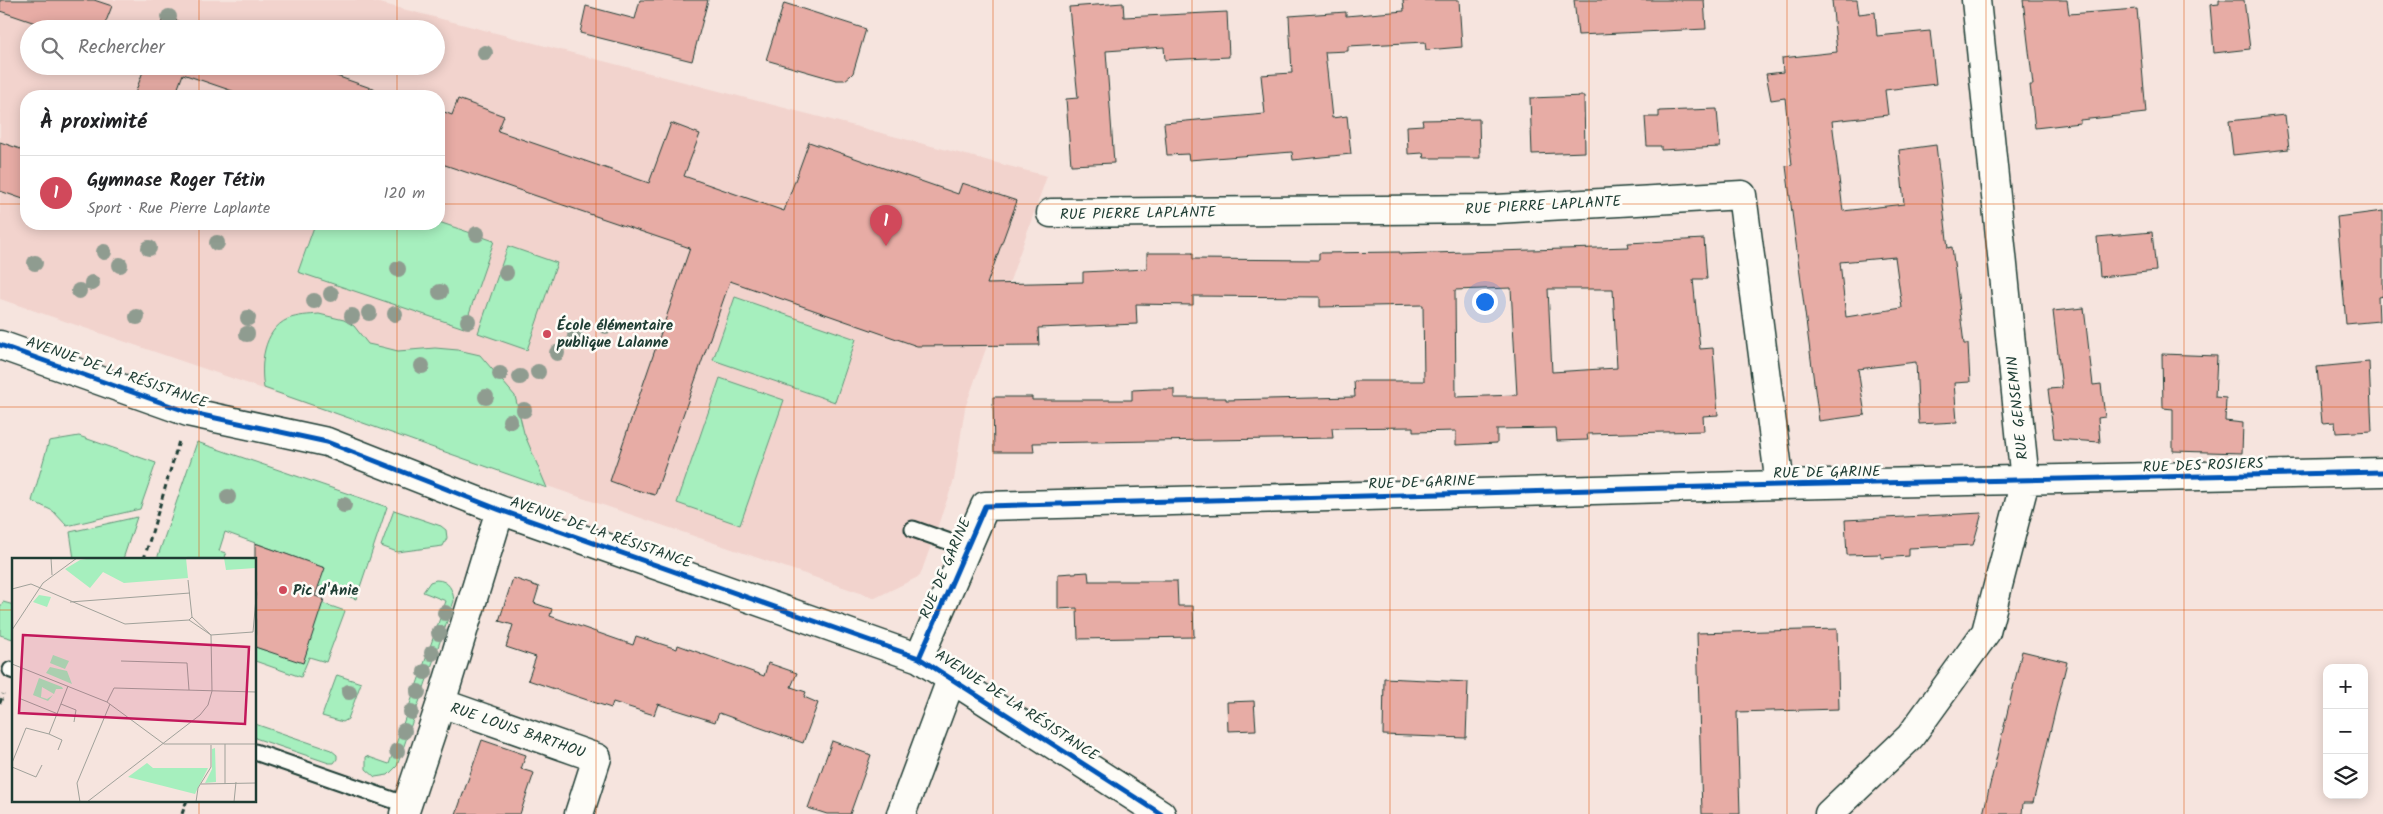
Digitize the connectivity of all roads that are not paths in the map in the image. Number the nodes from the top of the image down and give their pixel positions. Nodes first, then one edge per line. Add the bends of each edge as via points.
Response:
1 (1976, 0) edge
2 (1051, 213) dead end
3 (0, 345) edge
4 (2383, 472) edge
5 (2025, 481) junction
6 (1780, 485) junction
7 (500, 510) junction
8 (913, 529) dead end
9 (967, 548) junction
10 (920, 658) junction
11 (952, 677) junction
12 (441, 703) junction
13 (256, 752) edge
14 (406, 809) edge
15 (579, 814) edge
16 (901, 814) edge
17 (1161, 814) edge
18 (1829, 814) edge

1 - 5 street, RUE GENSEMIN
2 - 6 street, RUE PIERRE LAPLANTE via 1496,209 1742,195
3 - 7 street, AVENUE DE LA RÉSISTANCE via 188,412 327,442
4 - 5 street, RUE DES ROSIERS
5 - 6 street, RUE DE GARINE
5 - 18 street, RUE GENSEMIN via 1986,632 1910,737
6 - 9 street, RUE DE GARINE via 985,506
7 - 10 street, AVENUE DE LA RÉSISTANCE
7 - 12 street, RUE LOUIS BARTHOU
8 - 9 lane
9 - 10 street, RUE DE GARINE
10 - 11 street, AVENUE DE LA RÉSISTANCE
11 - 16 street
11 - 17 street, AVENUE DE LA RÉSISTANCE
12 - 14 street, RUE LOUIS BARTHOU
12 - 15 street, RUE LOUIS BARTHOU via 597,758
13 - 14 lane

